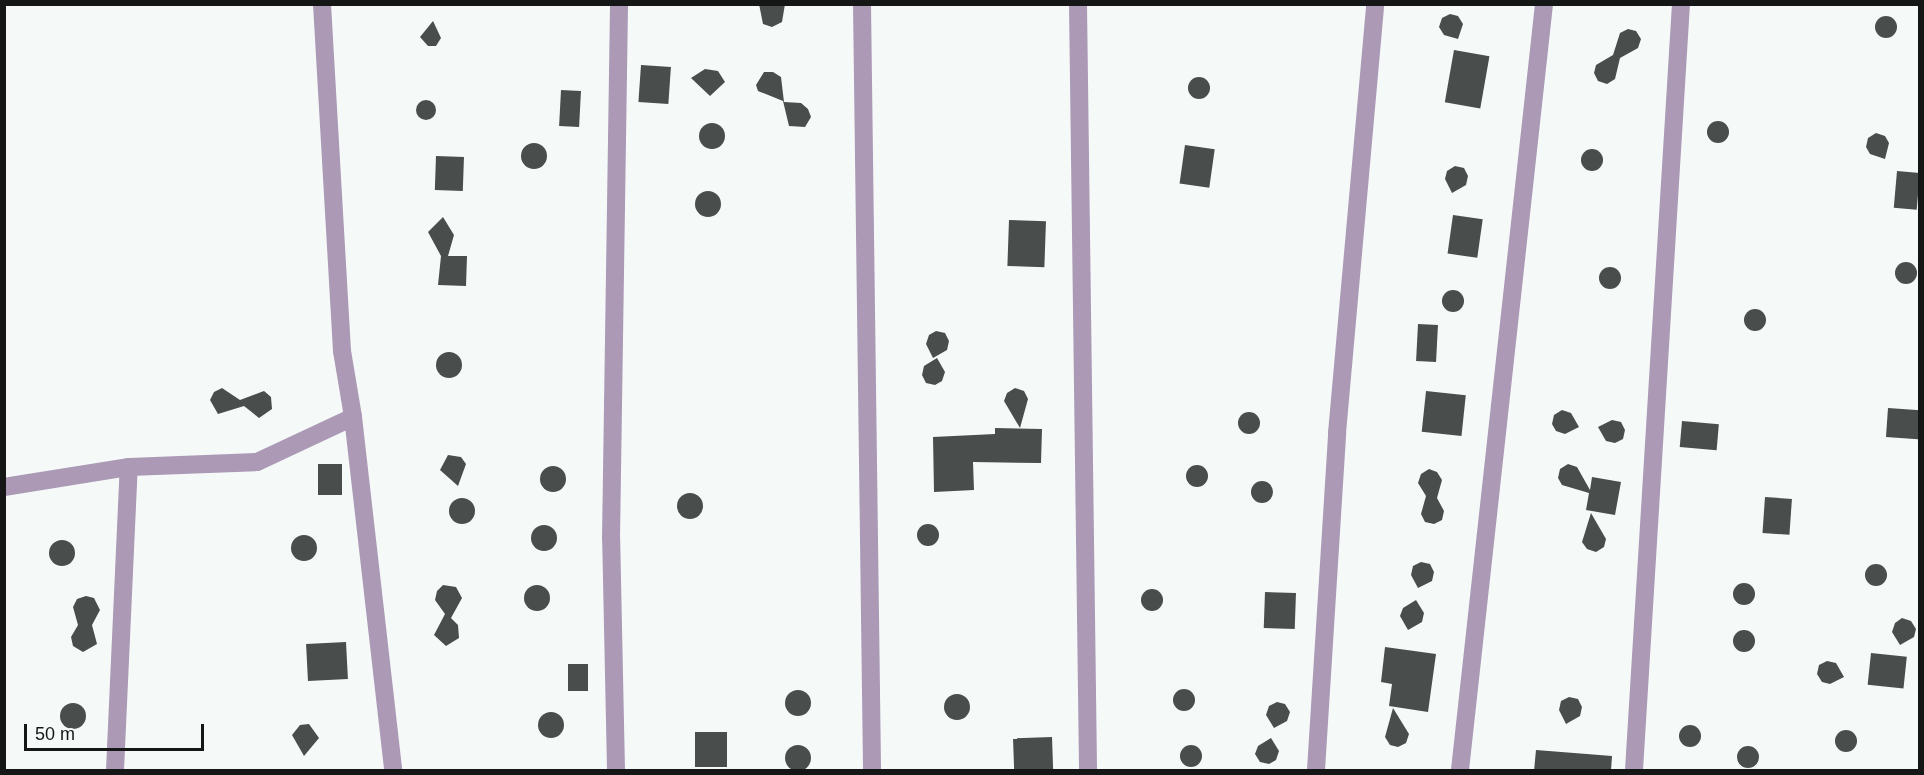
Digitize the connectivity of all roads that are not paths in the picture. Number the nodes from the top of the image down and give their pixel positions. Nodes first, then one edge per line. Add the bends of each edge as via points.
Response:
1 (322, 4) edge
2 (619, 4) edge
3 (862, 4) edge
4 (1078, 4) edge
5 (1375, 4) edge
6 (1544, 4) edge
7 (1681, 4) edge
8 (353, 417) junction
9 (129, 467) junction
10 (4, 487) edge
11 (115, 771) edge
12 (393, 771) edge
13 (616, 771) edge
14 (872, 771) edge
15 (1088, 771) edge
16 (1316, 771) edge
17 (1460, 771) edge
18 (1634, 771) edge

1 - 8 street via 342,351
2 - 13 street via 611,539
3 - 14 street
4 - 15 street
5 - 16 street via 1338,421
6 - 17 street
7 - 18 street
8 - 9 street via 257,462
8 - 12 street
9 - 10 street
9 - 11 street

